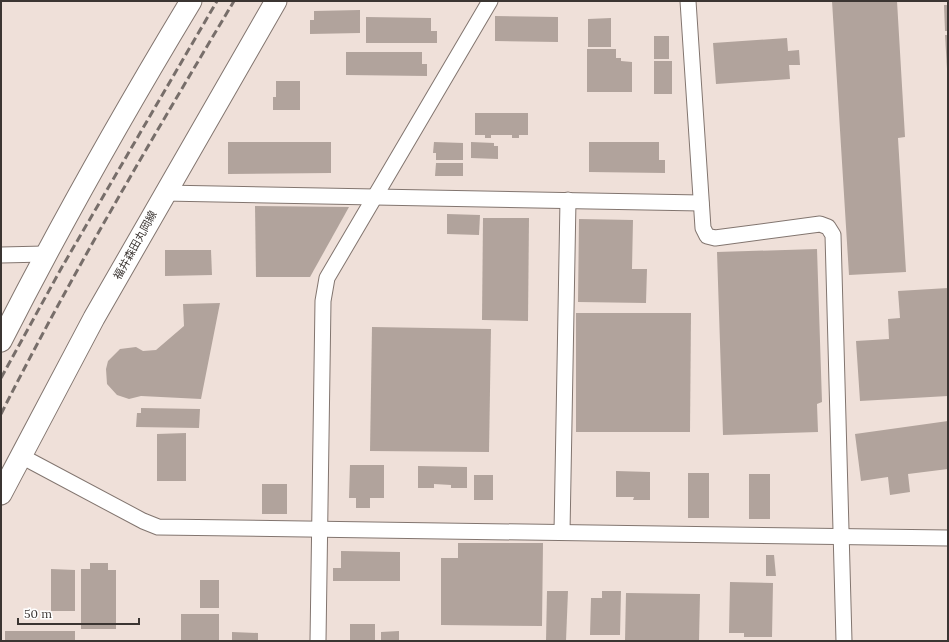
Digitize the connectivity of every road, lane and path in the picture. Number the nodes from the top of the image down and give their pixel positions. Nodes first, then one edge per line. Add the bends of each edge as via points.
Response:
1 (191, 1) edge
2 (276, 1) edge
3 (490, 1) edge
4 (688, 1) edge
5 (164, 193) junction
6 (374, 195) junction
7 (568, 200) junction
8 (701, 202) junction
9 (45, 254) junction
10 (1, 256) edge
11 (1, 341) edge
12 (21, 456) junction
13 (1, 494) edge
14 (320, 528) junction
15 (562, 532) junction
16 (841, 537) junction
17 (948, 538) edge
18 (318, 641) edge
19 (844, 641) edge

1 - 9 main road
2 - 5 main road, 福井森田丸岡線
3 - 6 street
4 - 8 street
5 - 6 street
5 - 12 main road, 福井森田丸岡線
6 - 7 street
6 - 14 street via 327,278 325,287
7 - 8 street
7 - 15 street
8 - 16 street via 703,228 707,236 715,238 820,224 828,227 833,235
9 - 10 street
9 - 11 main road
12 - 13 main road, 福井森田丸岡線
12 - 14 street via 158,527
14 - 15 street
14 - 18 street
15 - 16 street
16 - 17 street
16 - 19 street

